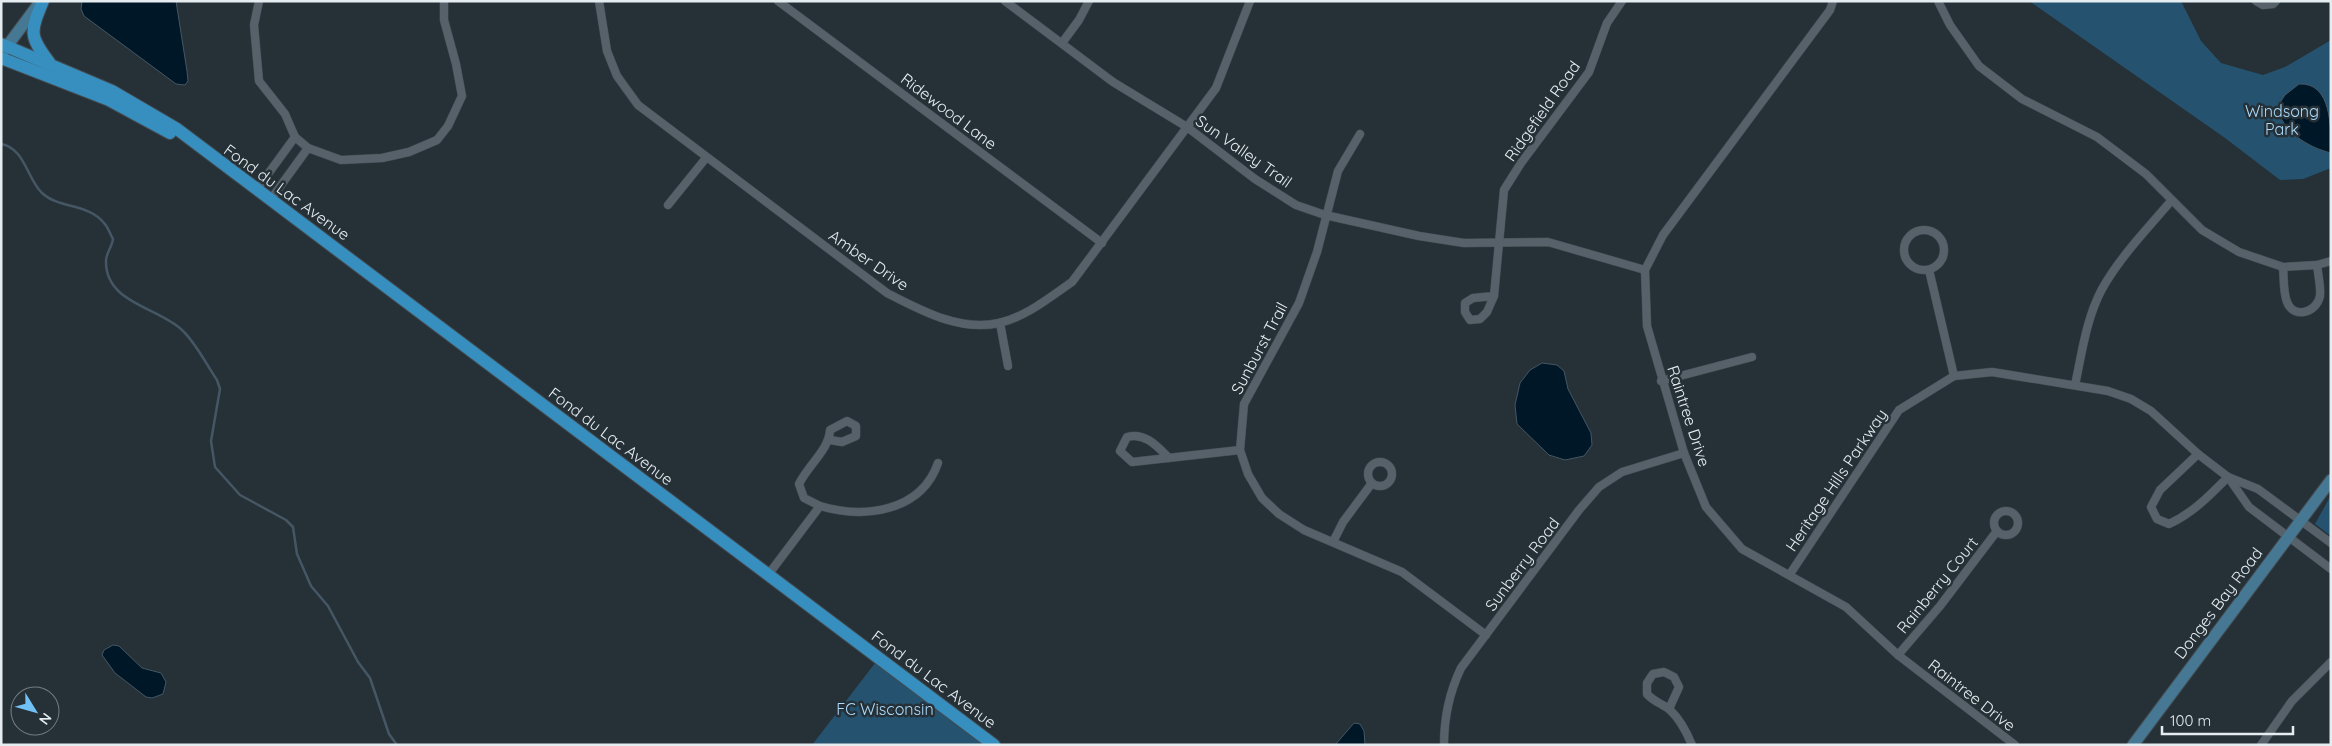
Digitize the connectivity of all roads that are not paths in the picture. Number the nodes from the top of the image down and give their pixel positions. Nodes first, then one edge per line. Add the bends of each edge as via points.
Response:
1 (41, 1) edge
2 (259, 1) edge
3 (444, 1) edge
4 (599, 1) edge
5 (778, 1) edge
6 (1005, 1) edge
7 (1089, 1) edge
8 (1250, 1) edge
9 (1622, 1) edge
10 (1833, 1) edge
11 (1938, 1) edge
12 (2256, 1) edge
13 (2276, 1) edge
14 (1062, 43) junction
15 (3, 51) edge
16 (51, 64) junction
17 (1187, 128) junction
18 (1360, 134) dead end
19 (295, 138) junction
20 (308, 148) junction
21 (207, 153) junction
22 (706, 158) junction
23 (257, 189) junction
24 (271, 199) junction
25 (2171, 201) junction
26 (668, 205) dead end
27 (1325, 215) junction
28 (1500, 242) junction
29 (1102, 243) junction
30 (2331, 261) edge
31 (2317, 265) junction
32 (2283, 267) junction
33 (1645, 270) junction
34 (1929, 270) junction
35 (1494, 296) dead end
36 (1000, 323) junction
37 (1752, 357) dead end
38 (1008, 366) dead end
39 (1954, 376) junction
40 (1661, 381) junction
41 (2075, 386) junction
42 (830, 440) dead end
43 (1240, 450) junction
44 (1684, 453) junction
45 (2198, 454) junction
46 (1169, 458) junction
47 (938, 463) dead end
48 (2228, 477) junction
49 (2331, 480) edge
50 (1372, 483) dead end
51 (820, 506) junction
52 (2301, 519) junction
53 (1997, 531) dead end
54 (2288, 536) junction
55 (1333, 542) junction
56 (2331, 543) edge
57 (2331, 569) edge
58 (1790, 574) junction
59 (768, 575) junction
60 (1486, 635) junction
61 (1898, 655) junction
62 (2331, 662) edge
63 (1669, 709) junction
64 (994, 745) edge
65 (1444, 745) edge
66 (1692, 745) edge
67 (2014, 745) edge
68 (2133, 745) edge
69 (2261, 745) edge

1 - 15 street
1 - 16 main road via 32,32 36,46
2 - 19 street via 254,25 259,81 285,114
3 - 20 street via 444,20 462,96 448,126 436,140 409,152 382,158 340,160
4 - 22 street, Amber Drive via 607,51 618,76 638,105
5 - 29 street, Ridewood Lane
6 - 14 street, Sun Valley Trail
7 - 14 street
8 - 17 street, Amber Drive via 1216,88
9 - 28 street, Ridgefield Road via 1607,23 1588,72 1504,190
10 - 33 street, Raintree Drive via 1793,61 1663,235
11 - 25 street via 1950,25 1979,66 2022,99 2097,137 2146,174
12 - 13 street via 2264,5
14 - 17 street, Sun Valley Trail via 1114,82
15 - 16 main road, Fond du Lac Avenue
15 - 21 main road, Fond du Lac Avenue via 109,100
16 - 21 main road, Fond du Lac Avenue via 145,108
17 - 27 street, Sun Valley Trail via 1296,205
17 - 29 street, Amber Drive
18 - 27 street, Sunburst Trail via 1338,171
19 - 20 street
19 - 23 street
20 - 24 street
21 - 23 main road, Fond du Lac Avenue
22 - 26 street
22 - 36 street, Amber Drive via 887,293 926,314 975,325
23 - 24 main road, Fond du Lac Avenue
24 - 59 main road, Fond du Lac Avenue
25 - 32 street via 2202,230 2239,252
25 - 41 street via 2121,261 2102,290 2088,324
27 - 28 street, Sun Valley Trail via 1446,240
27 - 43 street, Sunburst Trail via 1317,252 1299,303 1244,404
28 - 33 street, Sun Valley Trail via 1548,242
28 - 35 street, Ridgefield Road
29 - 36 street, Amber Drive via 1072,282 1040,305
30 - 31 street
31 - 32 street
31 - 32 street via 2320,295 2317,305 2308,312 2300,313 2287,303
33 - 40 street, Raintree Drive via 1647,326
34 - 34 street via 1940,262 1945,249 1940,237 1921,230 1910,236 1904,248 1905,254 1911,265
34 - 39 street
36 - 38 street
37 - 40 street
39 - 41 street, Heritage Hills Parkway via 1992,372
39 - 58 street, Heritage Hills Parkway via 1899,410
40 - 44 street, Raintree Drive
41 - 45 street, Heritage Hills Parkway via 2108,391 2131,399 2151,411
42 - 51 street via 799,484 804,498
43 - 46 street
43 - 55 street, Sunburst Trail via 1248,474 1262,498 1304,530
44 - 58 street, Raintree Drive via 1706,507 1742,548
44 - 60 street, Sunberry Road via 1622,472 1599,487
45 - 48 street, Heritage Hills Parkway
45 - 48 street via 2160,490 2151,508 2158,519 2169,524 2181,518
46 - 46 street via 1137,434 1127,437 1120,451 1132,462
47 - 51 street via 925,487 885,510 860,513
48 - 52 street, Heritage Hills Parkway via 2258,489
48 - 54 street, Heritage Hills Parkway via 2249,507
49 - 52 street, Donges Bay Road
50 - 55 street via 1343,522
51 - 59 street
52 - 54 street, Donges Bay Road
52 - 56 street, Heritage Hills Parkway
53 - 61 street, Rainberry Court
54 - 57 street, Heritage Hills Parkway
54 - 68 street, Donges Bay Road
55 - 60 street, Sunburst Trail via 1402,572
58 - 61 street, Raintree Drive via 1846,607
59 - 64 main road, Fond du Lac Avenue
60 - 65 street, Sunberry Road via 1461,668 1450,692
61 - 67 street, Raintree Drive
62 - 69 street via 2292,702
63 - 63 street via 1678,687 1674,677 1664,672 1653,674 1647,683 1648,694
63 - 66 street via 1680,721

